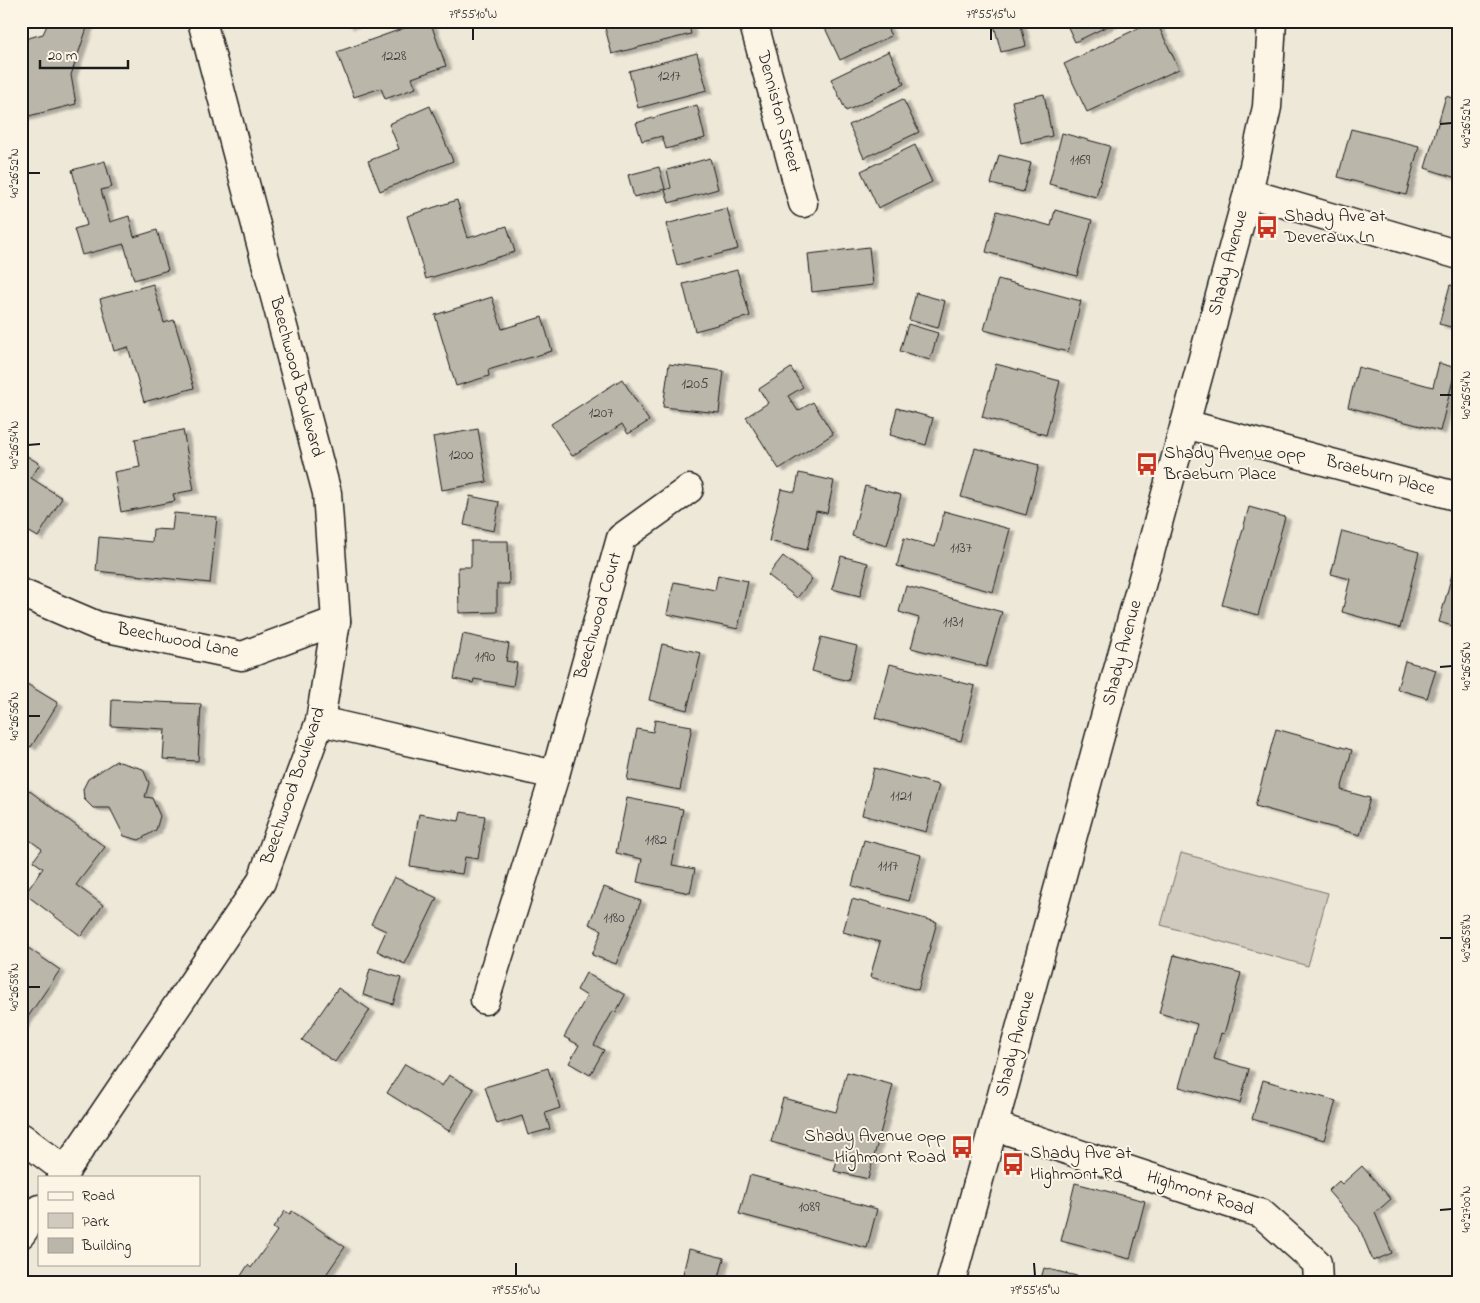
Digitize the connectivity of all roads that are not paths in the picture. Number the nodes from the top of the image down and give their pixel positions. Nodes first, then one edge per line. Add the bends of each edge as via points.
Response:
1 (202, 21) edge
2 (754, 21) edge
3 (1272, 21) edge
4 (1248, 193) junction
5 (803, 203) dead end
6 (1459, 254) edge
7 (1185, 424) junction
8 (689, 489) dead end
9 (1459, 497) edge
10 (21, 593) edge
11 (336, 621) junction
12 (320, 720) junction
13 (554, 775) junction
14 (485, 1000) dead end
15 (994, 1126) junction
16 (21, 1137) edge
17 (63, 1174) edge
18 (38, 1210) edge
19 (21, 1234) edge
20 (951, 1282) edge
21 (1318, 1282) edge

1 - 11 main road, Beechwood Boulevard via 327,493
2 - 5 main road, Denniston Street
3 - 4 main road, Shady Avenue via 1267,107
4 - 6 main road
4 - 7 main road, Shady Avenue
7 - 9 main road, Braeburn Place
7 - 15 main road, Shady Avenue
8 - 13 main road, Beechwood Court via 621,538
10 - 11 main road, Beechwood Lane via 98,626 242,656
11 - 12 main road, Beechwood Boulevard
12 - 13 main road
12 - 17 main road, Beechwood Boulevard via 261,882
13 - 14 main road, Beechwood Court
15 - 20 main road, Shady Avenue
15 - 21 main road, Highmont Road via 1262,1214 1317,1263
16 - 17 main road
18 - 19 main road

